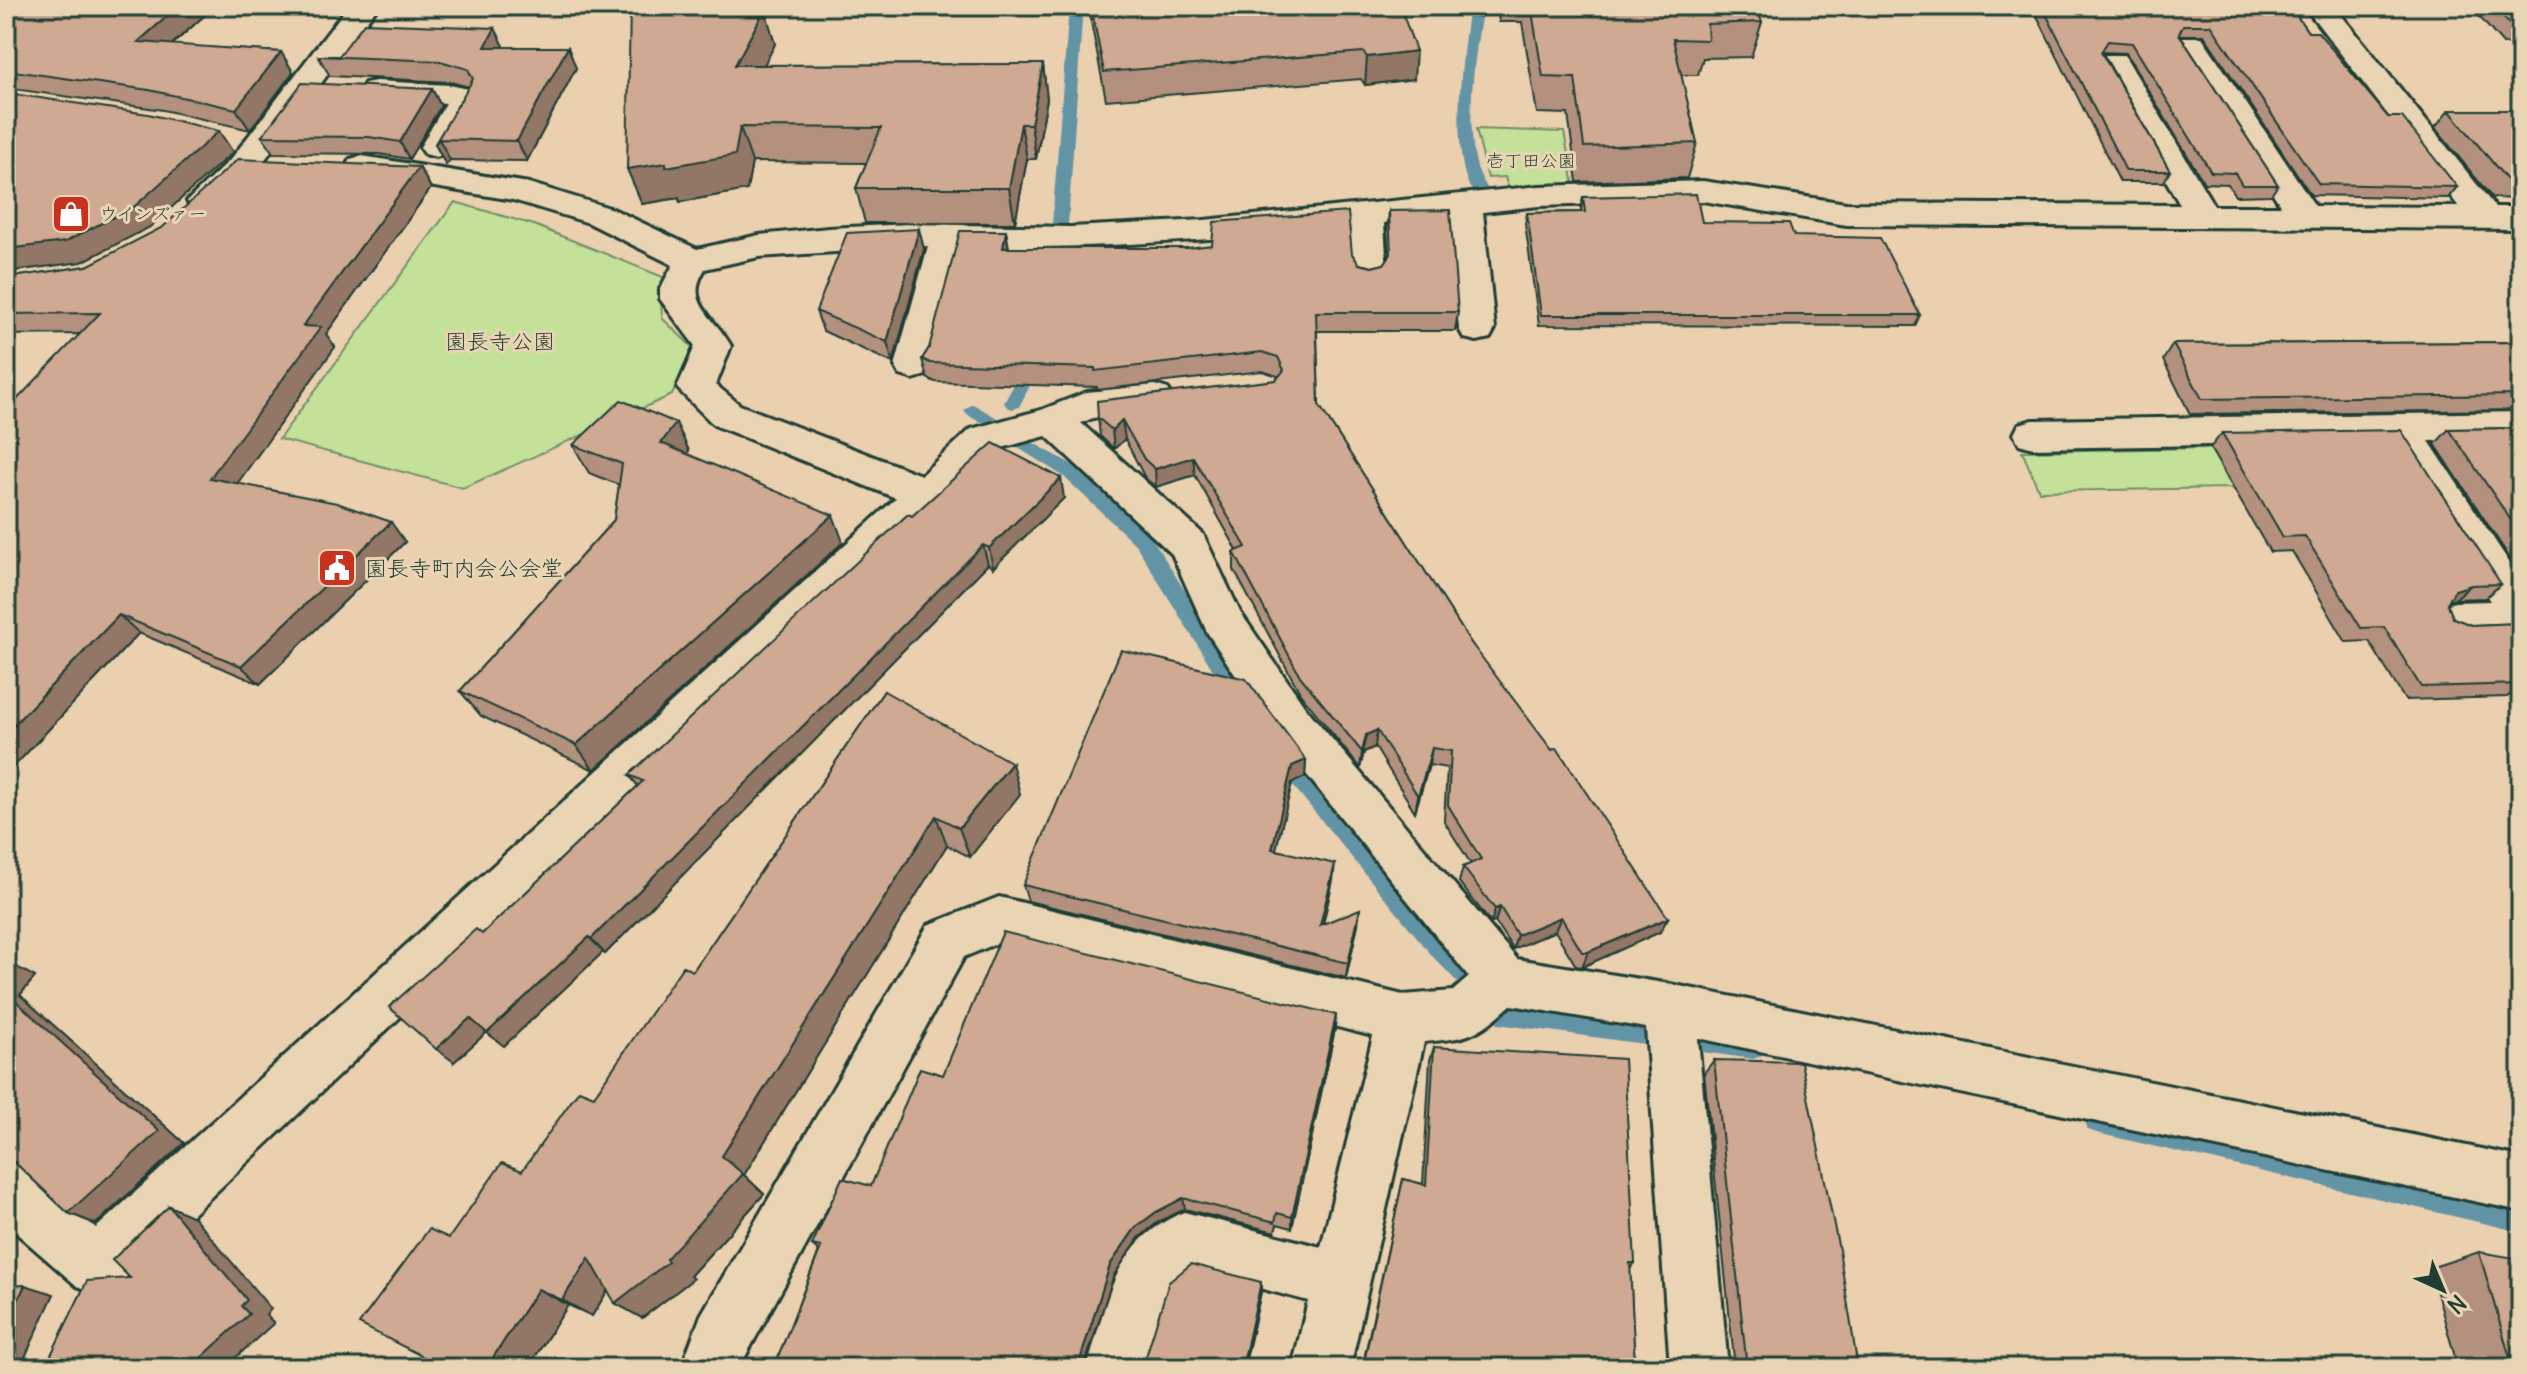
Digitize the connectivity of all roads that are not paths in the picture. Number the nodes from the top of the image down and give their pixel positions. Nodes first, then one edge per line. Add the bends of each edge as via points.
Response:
1 (363, 6) edge
2 (2319, 6) edge
3 (2191, 43) edge
4 (2113, 61) dead end
5 (329, 88) junction
6 (335, 165) edge
7 (421, 173) junction
8 (1465, 203) junction
9 (1366, 213) junction
10 (2204, 218) junction
11 (2306, 218) junction
12 (2521, 218) edge
13 (2486, 219) junction
14 (176, 227) edge
15 (948, 236) junction
16 (693, 261) junction
17 (1370, 272) edge
18 (1477, 329) dead end
19 (913, 366) dead end
20 (1183, 395) edge
21 (1053, 420) junction
22 (2521, 426) edge
23 (2400, 428) junction
24 (2033, 434) dead end
25 (925, 493) junction
26 (2521, 616) edge
27 (2455, 619) edge
28 (1503, 980) junction
29 (1670, 1008) junction
30 (1403, 1019) junction
31 (2521, 1184) edge
32 (6, 1188) edge
33 (1341, 1281) junction
34 (710, 1368) edge
35 (1116, 1368) edge
36 (1321, 1368) edge
37 (1699, 1368) edge

1 - 5 street
2 - 13 street
3 - 11 street
4 - 10 street
5 - 7 street via 465,98
5 - 14 street
6 - 7 street
7 - 16 street via 517,190 601,216
8 - 9 street
8 - 10 street via 1703,191 1846,214
8 - 18 street
9 - 15 street via 1189,232 1071,238
9 - 17 street
10 - 11 street
11 - 13 street
12 - 13 street
15 - 16 street via 828,239 759,246
15 - 19 street
16 - 25 street via 676,283 677,299 713,346 696,388 727,415
20 - 21 street via 1087,405
21 - 25 street via 985,439
21 - 28 street via 1189,545 1222,620 1290,721
22 - 23 street
23 - 24 street
23 - 26 street
25 - 32 street via 97,1266
26 - 27 street
28 - 29 street
28 - 30 street via 1464,1014
29 - 31 street
29 - 37 street
30 - 33 street
30 - 34 street via 999,919 946,941 722,1336
33 - 35 street via 1184,1240 1146,1273
33 - 36 street

